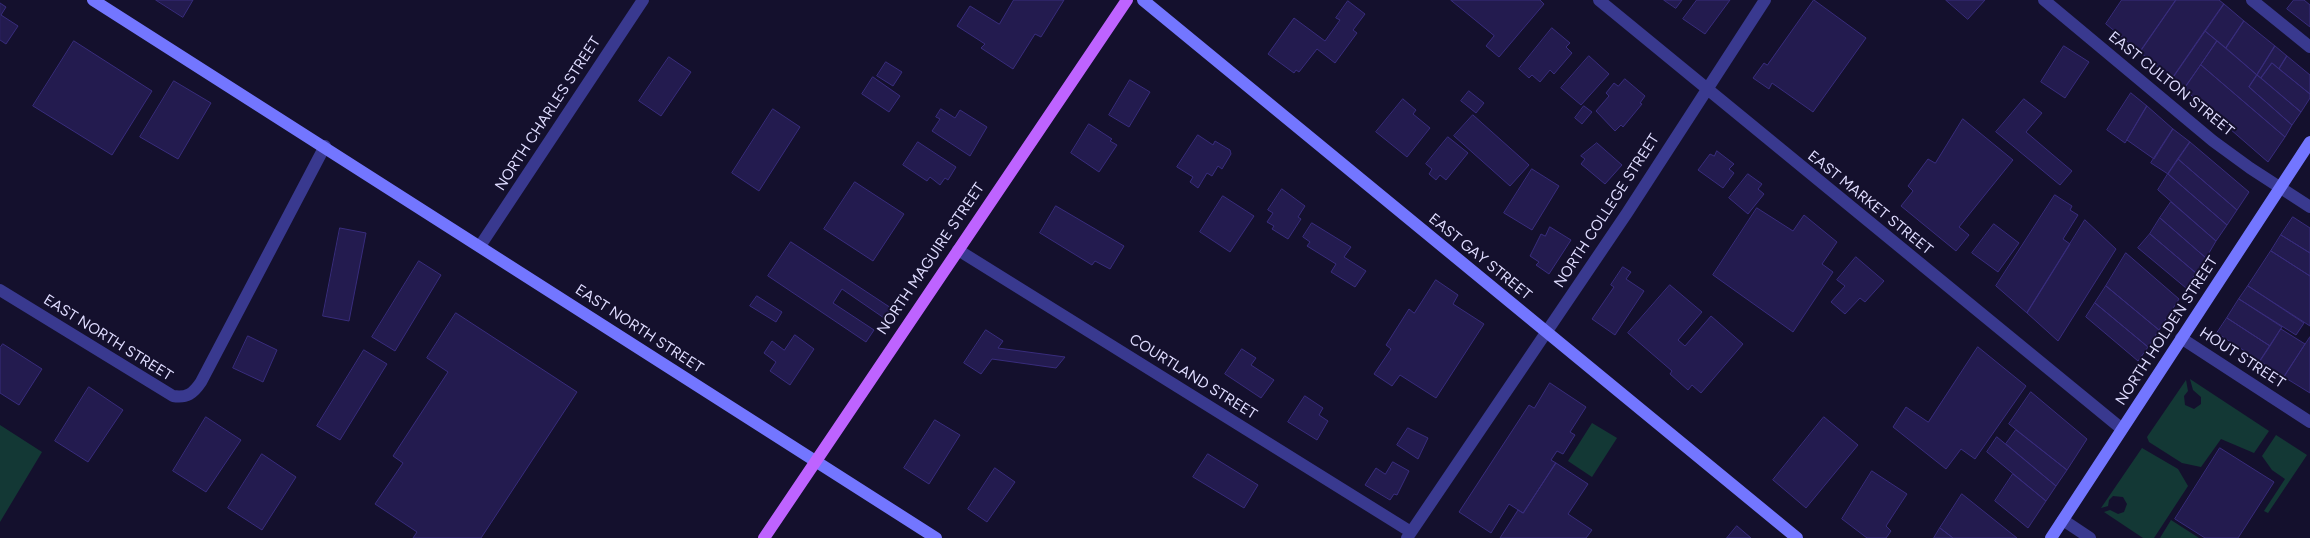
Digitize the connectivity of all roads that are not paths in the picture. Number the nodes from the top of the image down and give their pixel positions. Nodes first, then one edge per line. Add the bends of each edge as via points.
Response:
1 (93, 0) edge
2 (643, 0) edge
3 (1127, 0) edge
4 (1144, 0) edge
5 (1599, 0) edge
6 (1765, 0) edge
7 (2044, 0) edge
8 (2252, 0) edge
9 (2310, 47) edge
10 (1706, 90) junction
11 (2310, 142) edge
12 (325, 146) junction
13 (2281, 187) junction
14 (2310, 207) edge
15 (480, 246) junction
16 (958, 250) junction
17 (0, 290) edge
18 (1547, 332) junction
19 (2181, 338) junction
20 (2310, 422) edge
21 (2122, 429) junction
22 (815, 460) junction
23 (2063, 520) junction
24 (1409, 535) edge
25 (764, 538) edge
26 (936, 538) edge
27 (1797, 538) edge
28 (2051, 538) edge
29 (2090, 538) edge

1 - 12 main road, EAST NORTH STREET
2 - 15 street, NORTH CHARLES STREET
3 - 16 main road, NORTH MAGUIRE STREET
4 - 18 main road, EAST GAY STREET
5 - 10 street, EAST MARKET STREET
6 - 10 street, NORTH COLLEGE STREET
7 - 13 street, EAST CULTON STREET via 2213,141
8 - 9 street
10 - 18 street, NORTH COLLEGE STREET
10 - 21 street, EAST MARKET STREET
11 - 13 main road, NORTH HOLDEN STREET
12 - 15 main road, EAST NORTH STREET
12 - 17 street, EAST NORTH STREET via 201,382 194,393 183,398 173,396
13 - 14 street, EAST CULTON STREET
13 - 19 main road, NORTH HOLDEN STREET
15 - 22 main road, EAST NORTH STREET
16 - 22 main road, NORTH MAGUIRE STREET
16 - 24 street, COURTLAND STREET
18 - 24 street, NORTH COLLEGE STREET
18 - 27 main road, EAST GAY STREET
19 - 20 street, HOUT STREET
19 - 21 main road, NORTH HOLDEN STREET
21 - 23 main road, NORTH HOLDEN STREET
22 - 25 main road, NORTH MAGUIRE STREET
22 - 26 main road, EAST NORTH STREET
23 - 28 main road, NORTH HOLDEN STREET
23 - 29 street

